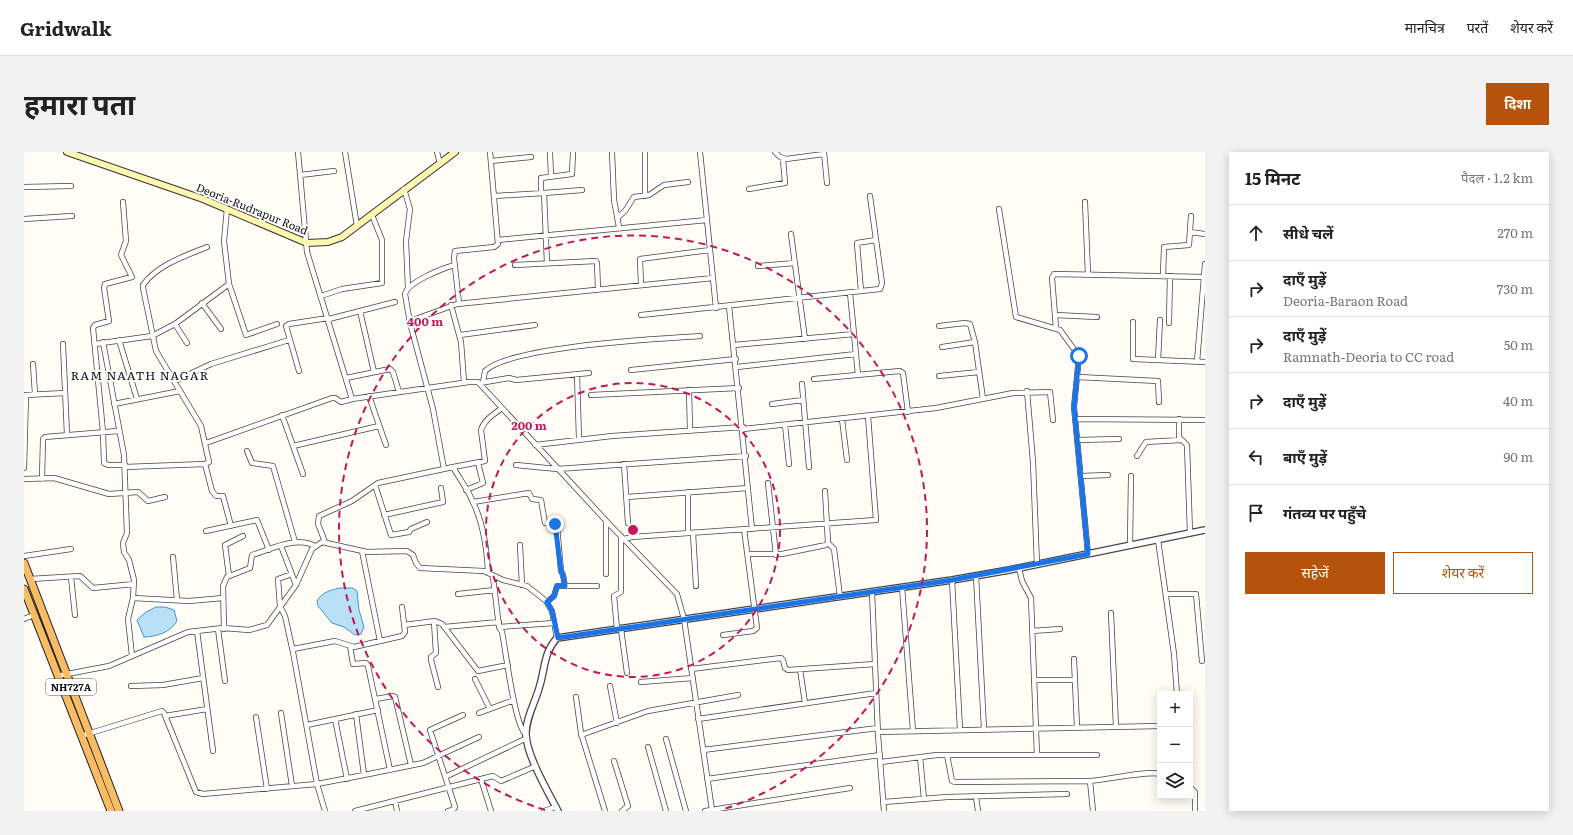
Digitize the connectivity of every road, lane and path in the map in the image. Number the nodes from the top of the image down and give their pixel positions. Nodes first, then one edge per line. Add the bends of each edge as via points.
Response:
1 (67, 152) edge
2 (298, 152) edge
3 (345, 152) edge
4 (437, 152) edge
5 (455, 152) edge
6 (490, 152) edge
7 (550, 152) edge
8 (573, 152) edge
9 (612, 152) edge
10 (645, 152) edge
11 (700, 152) edge
12 (775, 152) edge
13 (824, 153) edge
14 (78, 154) edge
15 (532, 157) dead end
16 (782, 159) junction
17 (491, 161) junction
18 (440, 164) junction
19 (334, 171) dead end
20 (300, 175) junction
21 (551, 176) junction
22 (688, 182) dead end
23 (827, 183) dead end
24 (71, 186) dead end
25 (24, 187) edge
26 (749, 188) dead end
27 (404, 189) junction
28 (582, 190) dead end
29 (542, 193) junction
30 (494, 196) junction
31 (645, 196) junction
32 (870, 196) dead end
33 (123, 202) dead end
34 (1085, 202) dead end
35 (227, 209) junction
36 (999, 209) dead end
37 (372, 214) junction
38 (72, 216) dead end
39 (1191, 216) dead end
40 (617, 218) junction
41 (24, 219) edge
42 (707, 220) junction
43 (357, 226) junction
44 (619, 227) junction
45 (1190, 232) junction
46 (546, 234) junction
47 (791, 234) dead end
48 (1205, 234) edge
49 (498, 240) junction
50 (876, 240) junction
51 (307, 244) junction
52 (207, 247) dead end
53 (710, 250) junction
54 (547, 263) junction
55 (795, 263) junction
56 (1205, 264) edge
57 (455, 265) junction
58 (515, 265) dead end
59 (758, 266) dead end
60 (1088, 274) junction
61 (1163, 276) junction
62 (1170, 276) junction
63 (1204, 277) edge
64 (713, 278) junction
65 (229, 284) junction
66 (641, 285) junction
67 (408, 288) junction
68 (598, 289) junction
69 (860, 291) junction
70 (850, 293) junction
71 (321, 296) junction
72 (800, 298) junction
73 (395, 302) dead end
74 (202, 303) junction
75 (459, 303) junction
76 (451, 305) junction
77 (729, 306) junction
78 (716, 308) junction
79 (360, 311) junction
80 (641, 315) dead end
81 (1055, 315) junction
82 (1097, 317) dead end
83 (328, 318) junction
84 (1160, 320) dead end
85 (410, 321) junction
86 (1133, 322) dead end
87 (1169, 323) dead end
88 (175, 324) junction
89 (277, 324) dead end
90 (535, 325) dead end
91 (939, 326) dead end
92 (1056, 328) junction
93 (221, 329) dead end
94 (1200, 331) junction
95 (854, 334) junction
96 (460, 335) junction
97 (152, 336) junction
98 (700, 336) dead end
99 (1205, 336) edge
100 (806, 339) junction
101 (119, 340) junction
102 (289, 340) junction
103 (103, 342) junction
104 (975, 342) junction
105 (187, 343) dead end
106 (63, 344) dead end
107 (95, 344) junction
108 (734, 345) junction
109 (942, 347) dead end
110 (856, 354) junction
111 (736, 359) junction
112 (1158, 360) junction
113 (1197, 362) junction
114 (1205, 362) edge
115 (33, 364) dead end
116 (736, 367) junction
117 (630, 370) dead end
118 (299, 371) dead end
119 (374, 372) junction
120 (589, 372) dead end
121 (979, 372) junction
122 (577, 374) junction
123 (858, 375) junction
124 (939, 376) dead end
125 (1078, 377) junction
126 (346, 378) junction
127 (814, 379) dead end
128 (175, 381) junction
129 (464, 382) junction
130 (481, 383) junction
131 (802, 384) dead end
132 (428, 388) junction
133 (739, 388) junction
134 (689, 390) junction
135 (180, 391) junction
136 (399, 392) junction
137 (1027, 392) junction
138 (65, 393) junction
139 (35, 394) junction
140 (591, 395) dead end
141 (369, 396) junction
142 (137, 399) junction
143 (352, 399) junction
144 (983, 399) junction
145 (803, 400) junction
146 (1159, 402) dead end
147 (114, 404) junction
148 (772, 404) dead end
149 (502, 408) junction
150 (25, 412) edge
151 (908, 412) junction
152 (282, 415) junction
153 (868, 416) junction
154 (842, 419) junction
155 (1076, 419) junction
156 (1179, 419) junction
157 (1053, 420) dead end
158 (1205, 420) edge
159 (805, 423) junction
160 (784, 425) junction
161 (379, 426) junction
162 (743, 428) junction
163 (690, 430) junction
164 (118, 431) junction
165 (104, 432) junction
166 (67, 435) junction
167 (579, 439) junction
168 (1119, 439) dead end
169 (1078, 440) junction
170 (1181, 440) junction
171 (206, 443) junction
172 (535, 445) junction
173 (293, 446) junction
174 (386, 446) dead end
175 (247, 451) dead end
176 (746, 456) junction
177 (1137, 456) dead end
178 (847, 460) dead end
179 (478, 463) junction
180 (205, 464) junction
181 (624, 464) junction
182 (789, 464) dead end
183 (516, 465) dead end
184 (125, 466) junction
185 (453, 467) junction
186 (809, 467) dead end
187 (24, 468) edge
188 (444, 469) junction
189 (557, 469) junction
190 (303, 474) dead end
191 (1081, 476) junction
192 (1108, 476) dead end
193 (1131, 476) dead end
194 (42, 479) junction
195 (24, 480) edge
196 (768, 483) dead end
197 (375, 485) junction
198 (440, 488) dead end
199 (748, 488) junction
200 (466, 490) junction
201 (825, 491) dead end
202 (688, 492) junction
203 (126, 493) junction
204 (166, 497) dead end
205 (626, 497) junction
206 (473, 502) junction
207 (384, 515) junction
208 (606, 521) junction
209 (428, 522) dead end
210 (628, 523) dead end
211 (828, 524) junction
212 (231, 526) junction
213 (774, 527) junction
214 (744, 529) junction
215 (752, 529) junction
216 (1205, 530) edge
217 (206, 531) dead end
218 (691, 533) junction
219 (1190, 533) junction
220 (243, 536) dead end
221 (623, 538) junction
222 (1158, 540) junction
223 (295, 542) junction
224 (325, 542) junction
225 (828, 543) junction
226 (520, 545) dead end
227 (281, 546) junction
228 (315, 546) junction
229 (1130, 546) junction
230 (71, 549) dead end
231 (269, 550) junction
232 (362, 551) junction
233 (748, 554) junction
234 (1088, 554) junction
235 (776, 555) junction
236 (24, 556) edge
237 (173, 557) dead end
238 (24, 563) edge
239 (1037, 564) junction
240 (1019, 568) junction
241 (488, 573) junction
242 (292, 574) junction
243 (606, 574) dead end
244 (228, 576) junction
245 (493, 576) junction
246 (976, 576) junction
247 (71, 577) junction
248 (30, 579) junction
249 (952, 580) junction
250 (134, 584) junction
251 (296, 585) junction
252 (522, 585) junction
253 (565, 586) junction
254 (597, 586) dead end
255 (696, 586) dead end
256 (902, 587) junction
257 (24, 589) edge
258 (495, 590) junction
259 (872, 592) junction
260 (458, 594) dead end
261 (1166, 594) junction
262 (840, 597) junction
263 (133, 598) junction
264 (223, 598) junction
265 (177, 600) junction
266 (547, 602) junction
267 (280, 606) junction
268 (402, 607) dead end
269 (755, 609) junction
270 (1111, 614) dead end
271 (34, 615) junction
272 (74, 615) dead end
273 (24, 619) edge
274 (684, 619) junction
275 (434, 622) junction
276 (554, 622) junction
277 (499, 624) junction
278 (404, 625) junction
279 (444, 626) junction
280 (221, 629) junction
281 (619, 629) junction
282 (1060, 629) dead end
283 (197, 631) junction
284 (1032, 631) junction
285 (723, 635) dead end
286 (558, 638) junction
287 (380, 641) junction
288 (1203, 643) edge
289 (350, 646) junction
290 (293, 649) junction
291 (132, 656) junction
292 (1074, 659) dead end
293 (1202, 662) dead end
294 (875, 664) junction
295 (508, 665) junction
296 (691, 669) junction
297 (800, 669) junction
298 (627, 673) dead end
299 (66, 674) junction
300 (57, 676) junction
301 (203, 678) junction
302 (692, 678) junction
303 (475, 680) dead end
304 (1034, 680) junction
305 (1075, 680) junction
306 (225, 681) dead end
307 (640, 682) dead end
308 (131, 686) dead end
309 (610, 686) dead end
310 (438, 687) dead end
311 (1177, 691) edge
312 (876, 693) junction
313 (738, 695) dead end
314 (576, 696) dead end
315 (376, 700) junction
316 (514, 700) junction
317 (696, 702) junction
318 (806, 703) junction
319 (207, 709) junction
320 (490, 709) junction
321 (378, 710) junction
322 (281, 714) dead end
323 (356, 714) junction
324 (479, 714) dead end
325 (463, 715) dead end
326 (165, 716) junction
327 (256, 717) dead end
328 (336, 719) junction
329 (698, 719) junction
330 (617, 723) junction
331 (307, 725) junction
332 (1157, 726) edge
333 (1116, 727) junction
334 (1036, 728) junction
335 (1077, 728) junction
336 (984, 729) junction
337 (878, 730) junction
338 (960, 730) junction
339 (913, 731) junction
340 (89, 734) junction
341 (581, 735) junction
342 (81, 736) junction
343 (479, 737) dead end
344 (526, 737) junction
345 (666, 739) dead end
346 (648, 747) dead end
347 (703, 750) junction
348 (213, 751) dead end
349 (880, 755) junction
350 (947, 755) junction
351 (1037, 755) junction
352 (1096, 755) dead end
353 (438, 757) junction
354 (920, 757) junction
355 (614, 762) dead end
356 (881, 762) junction
357 (412, 766) junction
358 (536, 766) junction
359 (390, 770) junction
360 (1157, 773) edge
361 (364, 775) junction
362 (445, 777) junction
363 (347, 779) junction
364 (482, 779) junction
365 (707, 779) junction
366 (1090, 781) junction
367 (318, 784) junction
368 (292, 786) junction
369 (449, 787) junction
370 (267, 788) junction
371 (850, 788) dead end
372 (1193, 790) edge
373 (1068, 794) dead end
374 (976, 796) junction
375 (924, 799) junction
376 (395, 801) junction
377 (884, 802) junction
378 (557, 809) edge
379 (111, 811) edge
380 (119, 811) edge
381 (325, 811) edge
382 (355, 811) edge
383 (397, 811) edge
384 (448, 811) edge
385 (491, 811) edge
386 (544, 811) edge
387 (605, 811) edge
388 (622, 811) edge
389 (666, 811) edge
390 (686, 811) edge
391 (708, 811) edge
392 (884, 811) edge
393 (978, 811) edge
394 (1093, 811) edge
395 (1195, 811) edge

1 - 14 main road, Deoria-Rudrapur Road
2 - 20 street
3 - 43 street
4 - 18 street
5 - 18 main road, Deoria-Rudrapur Road
6 - 17 street
7 - 21 street
8 - 21 street via 572,174
9 - 40 street
10 - 31 street
11 - 42 street
12 - 16 street
13 - 16 street
13 - 23 street
14 - 35 main road, Deoria-Rudrapur Road
15 - 17 street
16 - 26 street via 785,183
17 - 30 street
18 - 27 main road, Deoria-Rudrapur Road
19 - 20 street
20 - 51 street
21 - 29 street via 541,178
22 - 31 street via 664,185
24 - 25 street
27 - 37 main road, Deoria-Rudrapur Road
27 - 67 street via 410,213 406,241
28 - 29 street
29 - 30 street
29 - 46 street
30 - 49 street
31 - 40 street via 631,199 626,210
32 - 50 street
33 - 107 street via 126,244 121,255 132,277 105,284 109,321 94,326
34 - 60 street
35 - 51 main road, Deoria-Rudrapur Road
35 - 65 street via 224,241
36 - 92 street via 1016,317
37 - 43 main road, Deoria-Rudrapur Road
37 - 71 street via 382,240 382,283 342,289
38 - 41 street
39 - 45 street
40 - 44 street
42 - 44 street
42 - 53 street
43 - 51 main road, Deoria-Rudrapur Road via 342,237 328,242
44 - 46 street
45 - 48 street
45 - 61 street via 1190,243 1187,247 1164,247
46 - 49 street
46 - 54 street
47 - 55 street
49 - 57 street via 494,247 455,251
50 - 69 street via 857,243
50 - 69 street via 882,286 880,289
51 - 71 street via 307,252
52 - 97 street via 170,263 143,285
53 - 64 street
53 - 66 street via 640,259
54 - 58 street
54 - 68 street via 596,261
55 - 59 street
55 - 72 street
56 - 63 street
57 - 67 street via 441,269
57 - 75 street
60 - 61 street
60 - 81 street via 1053,276
61 - 62 street
62 - 63 street
62 - 87 street
63 - 94 street
64 - 66 street
64 - 78 street
65 - 74 street
65 - 89 street via 246,334
66 - 68 street
67 - 85 street via 405,296
68 - 75 street
69 - 70 street
70 - 72 street
70 - 95 street
71 - 83 street
72 - 77 street
72 - 100 street
73 - 79 street
74 - 88 street
74 - 93 street
75 - 76 street
76 - 85 street
76 - 96 street
77 - 78 street
77 - 108 street
78 - 80 street
79 - 83 street
79 - 119 street
81 - 82 street
81 - 92 street
83 - 102 street via 287,325
83 - 126 street
84 - 112 street
85 - 132 street
86 - 112 street via 1133,359
88 - 97 street
88 - 105 street
90 - 96 street
91 - 104 street via 969,323
92 - 125 street via 1078,353
94 - 99 street
94 - 113 street
95 - 100 street
95 - 110 street
96 - 129 street
97 - 101 street
97 - 128 street via 156,351
98 - 130 street via 601,343 536,353 492,365 485,371
100 - 108 street
101 - 103 street
101 - 142 street
102 - 118 street
102 - 128 street via 211,364
103 - 107 street
103 - 147 street
104 - 109 street
104 - 121 street
106 - 138 street
107 - 165 street
108 - 111 street
110 - 116 street
110 - 123 street
111 - 116 street
111 - 117 street
112 - 113 street
113 - 114 street
115 - 139 street
116 - 133 street
119 - 126 street
119 - 136 street via 392,370
120 - 122 street
121 - 124 street
121 - 144 street
122 - 130 street via 516,380 504,378
122 - 167 street
123 - 127 street
123 - 151 street via 902,372
125 - 146 street via 1158,381
125 - 155 street via 1074,399
126 - 143 street
128 - 135 street
129 - 130 street
129 - 132 street
130 - 149 street
131 - 145 street
132 - 136 street
132 - 188 street
133 - 134 street
133 - 162 street
134 - 140 street
134 - 163 street
135 - 142 street
135 - 171 street via 201,426
136 - 141 street
137 - 144 street
137 - 157 street via 1050,392
137 - 239 street
138 - 139 street
138 - 166 street
139 - 150 street via 26,395
141 - 143 street
141 - 161 street
142 - 147 street
143 - 152 street via 340,402 332,398
144 - 151 street
145 - 148 street
145 - 159 street
147 - 164 street
149 - 172 street
149 - 179 street via 482,426 486,460
150 - 187 street
151 - 153 street
152 - 171 street
152 - 173 street
153 - 154 street
153 - 211 street via 876,520
154 - 159 street
154 - 178 street
155 - 156 street
155 - 169 street
156 - 158 street
156 - 170 street
159 - 160 street
159 - 186 street
160 - 162 street
160 - 182 street
161 - 173 street
161 - 174 street
162 - 163 street
162 - 176 street
163 - 167 street
164 - 165 street
164 - 184 street
165 - 166 street
165 - 184 street via 104,463
166 - 194 street via 47,436 43,439
167 - 172 street
168 - 169 street
169 - 191 street
170 - 177 street via 1146,442
170 - 219 street via 1187,446
171 - 180 street via 210,460
172 - 189 street
173 - 190 street
175 - 223 street via 252,463 273,466
176 - 181 street
176 - 199 street
179 - 185 street
179 - 200 street via 482,485
180 - 184 street
180 - 212 street via 212,491 216,496 223,496
181 - 189 street
181 - 205 street
183 - 189 street
184 - 203 street
185 - 188 street
185 - 200 street
188 - 197 street
189 - 208 street
191 - 192 street
191 - 234 street
193 - 229 street
194 - 195 street
194 - 203 street via 54,478 109,494
196 - 213 street
197 - 207 street
197 - 224 street via 352,501 318,516 318,524
198 - 207 street via 443,502
199 - 202 street
199 - 215 street
200 - 206 street
201 - 211 street
202 - 205 street
202 - 218 street
203 - 204 street via 138,492 148,501
203 - 250 street via 127,533 123,543
205 - 210 street
206 - 241 street via 488,554
206 - 253 street via 529,493 532,499 542,500 544,522 556,525
207 - 209 street via 393,536 409,532
208 - 221 street
208 - 243 street
211 - 213 street
211 - 225 street
212 - 217 street
212 - 231 street via 257,520
213 - 215 street
213 - 235 street
214 - 215 street
214 - 218 street
214 - 233 street
216 - 219 street
218 - 221 street
218 - 255 street
219 - 222 street
220 - 244 street via 225,545
221 - 274 street via 677,594
221 - 281 street via 621,590 614,596
222 - 229 street
222 - 261 street
223 - 227 street
223 - 228 street via 306,542
224 - 228 street
224 - 232 street
225 - 235 street via 820,547
225 - 262 street via 834,549
226 - 252 street
227 - 231 street
227 - 242 street
228 - 251 street
229 - 234 street
230 - 236 street
231 - 244 street via 252,555 250,568
232 - 241 street via 407,551 413,555 420,568
232 - 287 street
233 - 235 street
233 - 269 street
234 - 239 street
237 - 265 street
238 - 248 highway, NH727A
239 - 240 street
240 - 246 street
240 - 284 street via 1030,598
241 - 245 street
242 - 251 street
242 - 267 street via 278,579
244 - 264 street via 224,581
245 - 252 street
245 - 258 street
246 - 249 street
246 - 336 street
247 - 248 street
247 - 250 street via 83,578 93,588
247 - 272 street
248 - 299 highway, NH727A
249 - 256 street
249 - 338 street
250 - 263 street
251 - 267 street
252 - 266 street
253 - 254 street
253 - 266 street via 557,586 554,596
256 - 259 street
256 - 339 street
257 - 271 highway, NH727A
258 - 260 street
258 - 277 street
259 - 262 street
259 - 294 street
261 - 288 street via 1196,594
261 - 311 street
262 - 269 street
263 - 265 street
263 - 291 street via 128,619
264 - 265 street
264 - 280 street
266 - 276 street
267 - 280 street via 272,620 261,628
267 - 290 street
268 - 278 street
269 - 274 street
269 - 285 street via 755,631
270 - 333 street
271 - 273 street
271 - 300 highway, NH727A
274 - 281 street
274 - 296 street
275 - 278 street
275 - 279 street
275 - 310 street via 436,652 431,660
276 - 277 street
276 - 286 street
277 - 279 street
277 - 295 street
278 - 287 street via 405,632 402,636
279 - 295 street via 478,671
280 - 283 street
280 - 306 street
281 - 286 street
281 - 298 street
282 - 284 street
283 - 291 street via 188,632
283 - 301 street
284 - 304 street
286 - 344 street via 549,648 546,657
287 - 289 street
288 - 293 street
289 - 290 street via 335,641
289 - 315 street via 353,664 368,664
290 - 331 street
291 - 299 street via 109,666
292 - 305 street
294 - 297 street
294 - 312 street
295 - 316 street
296 - 297 street via 781,658 786,670
296 - 302 street
297 - 318 street
299 - 300 street
299 - 340 highway, NH727A
300 - 342 highway, NH727A
301 - 308 street via 163,685
301 - 319 street
302 - 307 street
302 - 317 street
303 - 320 street
304 - 305 street
304 - 334 street
305 - 335 street
309 - 330 street
312 - 318 street
312 - 337 street
313 - 317 street
314 - 341 street
315 - 321 street
315 - 357 street via 395,697
316 - 320 street
316 - 344 street
317 - 329 street
317 - 330 street via 648,712
318 - 329 street
319 - 326 street
319 - 348 street
320 - 324 street
321 - 323 street
321 - 359 street
322 - 368 street
323 - 328 street
323 - 361 street
325 - 353 street via 430,730
326 - 340 street via 162,711 157,711
326 - 370 street via 199,794
327 - 370 street
328 - 331 street
328 - 363 street
329 - 347 street
330 - 341 street
331 - 367 street
332 - 333 street
333 - 335 street
334 - 335 street
334 - 336 street
334 - 351 street
336 - 338 street
337 - 339 street
337 - 347 street
337 - 349 street
338 - 339 street
340 - 342 street
340 - 380 highway, NH727A
341 - 387 street
342 - 379 highway, NH727A
343 - 353 street
344 - 358 street
344 - 362 street
345 - 390 street
346 - 389 street
347 - 365 street
349 - 356 street
349 - 365 street
350 - 351 street
350 - 354 street
350 - 366 street via 950,775 955,782
351 - 352 street
353 - 357 street
353 - 362 street
354 - 356 street
354 - 375 street
355 - 388 street via 628,806
356 - 377 street
357 - 359 street
358 - 364 street via 501,781 493,776
358 - 378 street
359 - 361 street
360 - 366 street
361 - 363 street
362 - 369 street
363 - 367 street
364 - 369 street
364 - 385 street
365 - 391 street
366 - 394 street
367 - 368 street
367 - 381 street
368 - 370 street
369 - 376 street
369 - 384 street via 455,807
371 - 391 street
372 - 395 street
373 - 374 street
374 - 375 street
374 - 393 street
375 - 377 street
376 - 382 street
376 - 383 street
377 - 392 street
378 - 386 street

